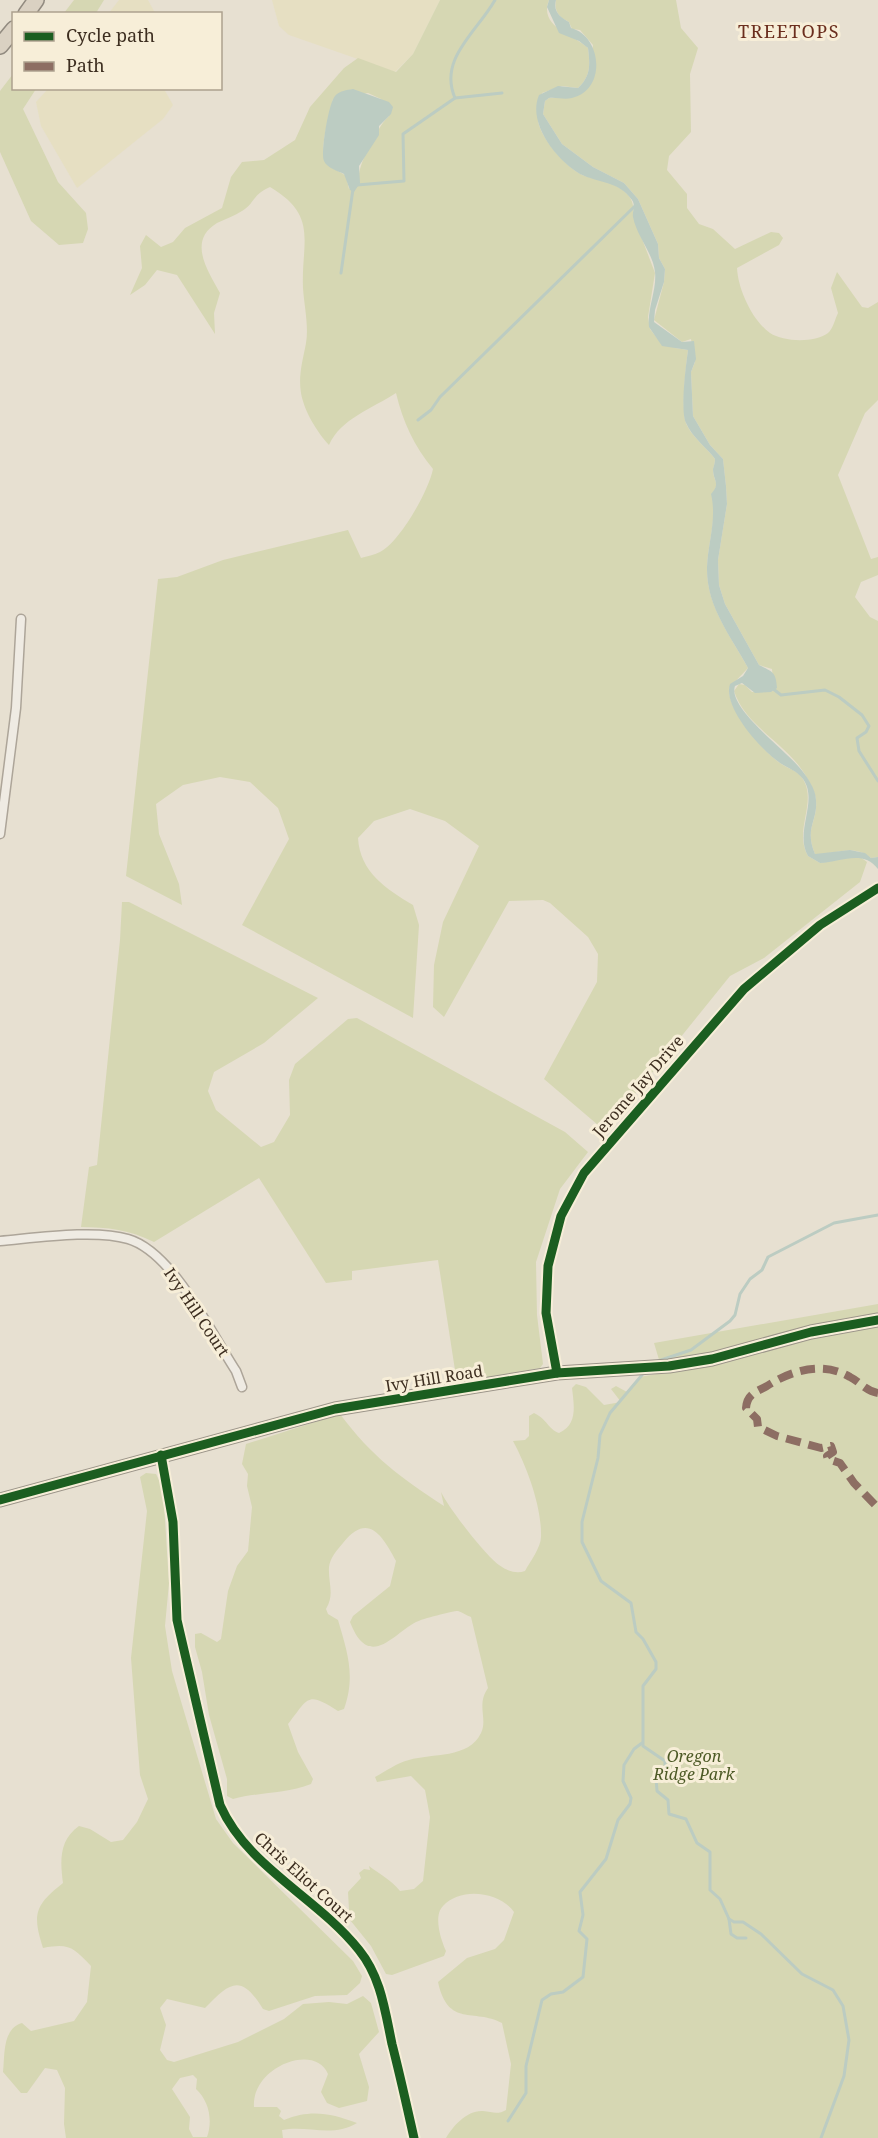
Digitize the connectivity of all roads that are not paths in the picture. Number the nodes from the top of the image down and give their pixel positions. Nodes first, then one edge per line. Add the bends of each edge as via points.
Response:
1 (12, 31) edge
2 (0, 46) edge
3 (21, 619) dead end
4 (0, 834) edge
5 (878, 888) edge
6 (0, 1241) edge
7 (878, 1320) edge
8 (557, 1373) junction
9 (242, 1387) dead end
10 (161, 1455) junction
11 (0, 1500) edge
12 (414, 2138) edge

1 - 2 highway
3 - 4 street via 16,708
5 - 8 street, Jerome Jay Drive via 820,925 744,989 584,1173 561,1216 548,1266 546,1313
6 - 9 street, Ivy Hill Court via 98,1235 143,1245 179,1281 236,1371
7 - 8 street, Ivy Hill Road via 811,1332 712,1359 669,1366
8 - 10 street, Ivy Hill Road via 335,1409
10 - 11 street, Ivy Hill Road
10 - 12 street, Chris Eliot Court via 173,1522 177,1620 220,1805 239,1838 345,1934 370,1966 381,1994

